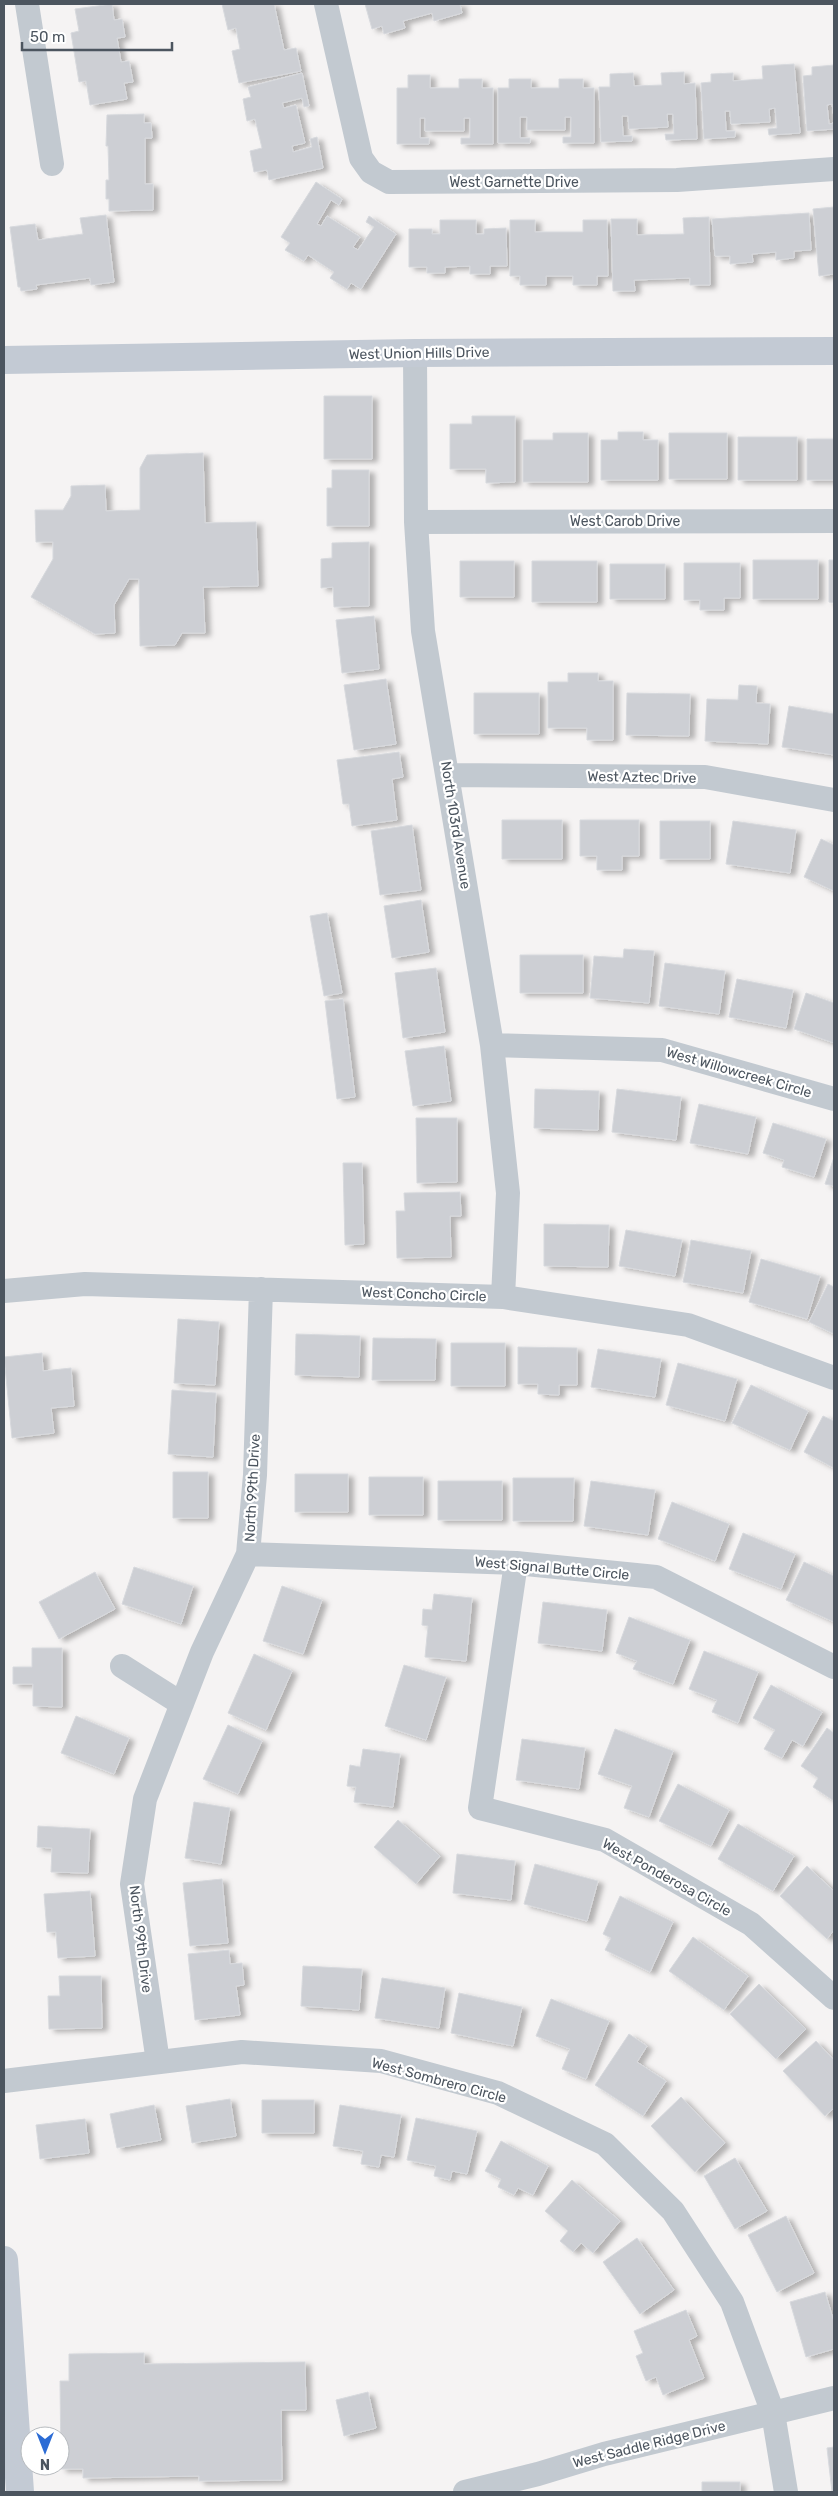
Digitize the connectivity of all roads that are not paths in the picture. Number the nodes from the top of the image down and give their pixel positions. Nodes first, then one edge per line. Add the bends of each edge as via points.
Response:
1 (27, 4) edge
2 (326, 4) edge
3 (52, 164) dead end
4 (834, 169) edge
5 (834, 351) edge
6 (415, 353) junction
7 (4, 360) edge
8 (834, 521) edge
9 (416, 522) junction
10 (448, 775) junction
11 (834, 800) edge
12 (492, 1045) junction
13 (834, 1099) edge
14 (261, 1289) junction
15 (4, 1291) edge
16 (503, 1297) junction
17 (834, 1378) edge
18 (248, 1554) junction
19 (516, 1562) junction
20 (122, 1666) dead end
21 (834, 1667) edge
22 (182, 1704) junction
23 (834, 1998) edge
24 (158, 2062) junction
25 (4, 2081) edge
26 (4, 2260) edge
27 (834, 2398) edge
28 (773, 2413) junction
29 (20, 2492) edge
30 (465, 2492) edge
31 (786, 2492) edge

1 - 3 street
2 - 4 street, West Garnette Drive via 361,158 371,172 390,182 668,180
5 - 6 main road, West Union Hills Drive
6 - 7 main road, West Union Hills Drive
6 - 9 street, North 103rd Avenue
8 - 9 street, West Carob Drive
9 - 10 street, North 103rd Avenue via 423,631
10 - 11 street, West Aztec Drive via 705,777
10 - 12 street, North 103rd Avenue
12 - 13 street, West Willowcreek Circle via 662,1050
12 - 16 street, North 103rd Avenue via 508,1193
14 - 15 street, West Concho Circle via 84,1284
14 - 16 street, West Concho Circle
14 - 18 street, North 99th Drive via 255,1475
16 - 17 street, West Concho Circle via 688,1325
18 - 19 street, West Signal Butte Circle
18 - 22 street, North 99th Drive via 202,1652
19 - 21 street, West Signal Butte Circle via 656,1577
19 - 23 street, West Ponderosa Circle via 480,1808 604,1840 751,1924
20 - 22 street
22 - 24 street, North 99th Drive via 145,1799 132,1884
24 - 25 street, West Sombrero Circle
24 - 28 street, West Sombrero Circle via 242,2052 381,2061 498,2092 605,2144 673,2211 732,2302
26 - 29 main road
27 - 28 street, West Saddle Ridge Drive
28 - 30 street, West Saddle Ridge Drive
28 - 31 street, West Sombrero Circle

